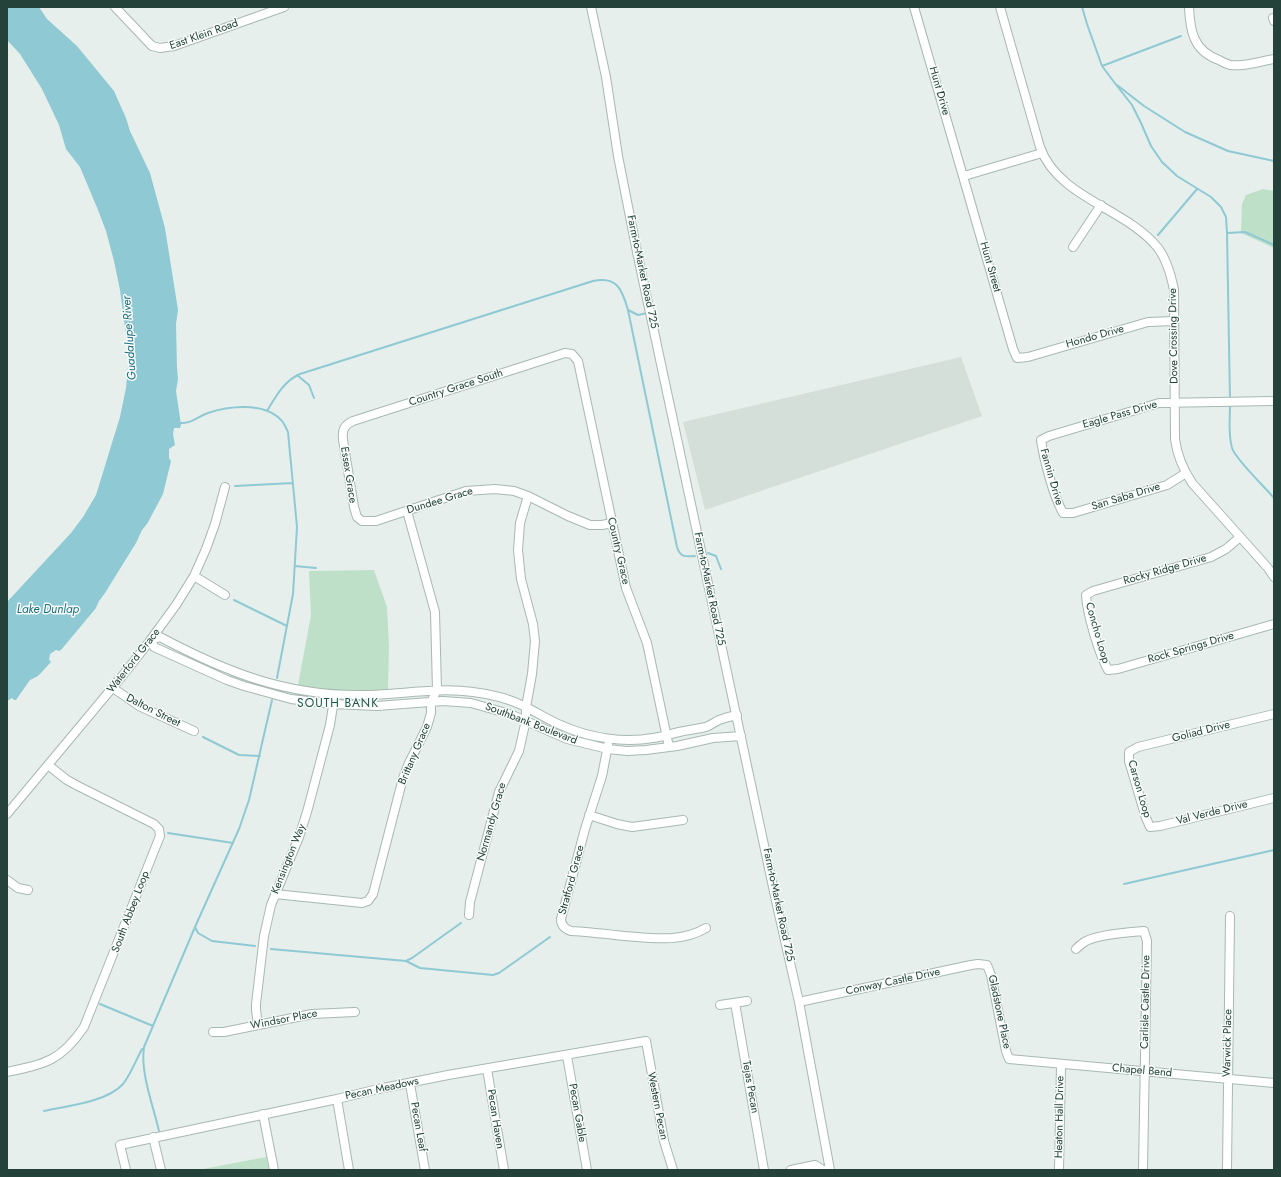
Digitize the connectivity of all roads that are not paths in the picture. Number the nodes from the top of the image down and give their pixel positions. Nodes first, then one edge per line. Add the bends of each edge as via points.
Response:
1 (115, 7) edge
2 (284, 7) edge
3 (591, 7) edge
4 (914, 7) edge
5 (1000, 7) edge
6 (1189, 7) edge
7 (1274, 59) edge
8 (1042, 153) junction
9 (964, 176) junction
10 (1100, 205) junction
11 (1073, 248) dead end
12 (1174, 321) junction
13 (572, 354) joint
14 (1017, 358) joint
15 (1274, 401) edge
16 (1175, 402) junction
17 (344, 429) joint
18 (1041, 440) joint
19 (1186, 473) junction
20 (226, 487) dead end
21 (528, 496) junction
22 (407, 511) junction
23 (1063, 513) joint
24 (359, 520) joint
25 (612, 523) junction
26 (1240, 537) junction
27 (194, 576) junction
28 (1274, 577) edge
29 (226, 595) dead end
30 (1086, 595) joint
31 (1274, 624) edge
32 (151, 640) junction
33 (1108, 670) joint
34 (113, 688) junction
35 (437, 690) junction
36 (334, 694) junction
37 (431, 702) junction
38 (333, 704) junction
39 (526, 707) junction
40 (1274, 714) edge
41 (737, 715) junction
42 (526, 720) junction
43 (710, 725) junction
44 (194, 732) dead end
45 (666, 735) junction
46 (741, 736) junction
47 (609, 738) junction
48 (713, 738) junction
49 (669, 747) junction
50 (608, 749) junction
51 (1129, 752) joint
52 (48, 765) junction
53 (1274, 798) edge
54 (7, 814) edge
55 (589, 815) junction
56 (683, 820) dead end
57 (1150, 827) joint
58 (7, 880) edge
59 (28, 890) dead end
60 (275, 894) junction
61 (469, 915) dead end
62 (1230, 916) dead end
63 (706, 928) dead end
64 (1076, 949) dead end
65 (987, 965) joint
66 (747, 1001) dead end
67 (799, 1002) junction
68 (734, 1003) junction
69 (720, 1005) dead end
70 (355, 1012) dead end
71 (258, 1025) junction
72 (213, 1032) dead end
73 (646, 1041) joint
74 (566, 1056) junction
75 (1010, 1059) joint
76 (1061, 1065) junction
77 (487, 1069) junction
78 (1145, 1071) junction
79 (7, 1072) edge
80 (1228, 1079) junction
81 (1274, 1083) edge
82 (410, 1084) junction
83 (337, 1099) junction
84 (264, 1114) junction
85 (153, 1137) junction
86 (826, 1153) junction
87 (815, 1165) junction
88 (126, 1170) edge
89 (161, 1170) edge
90 (274, 1170) edge
91 (349, 1170) edge
92 (426, 1170) edge
93 (504, 1170) edge
94 (587, 1170) edge
95 (673, 1170) edge
96 (764, 1170) edge
97 (791, 1170) edge
98 (824, 1170) edge
99 (830, 1170) edge
100 (1059, 1170) edge
101 (1143, 1170) edge
102 (1227, 1170) edge

1 - 2 street, East Klein Road via 152,46 160,48 174,46
3 - 41 street, Farm-to-Market Road 725 via 606,77 622,178
4 - 9 street, Hunt Drive
5 - 8 street, Dove Crossing Drive
6 - 7 street via 1192,33 1198,46 1207,56 1230,65
8 - 9 street
8 - 10 street, Dove Crossing Drive via 1056,173 1073,188
9 - 14 street, Hunt Street
10 - 11 street
10 - 12 street, Dove Crossing Drive via 1138,228 1159,249 1170,271 1174,290
12 - 14 street, Hondo Drive via 1148,322
12 - 16 street, Dove Crossing Drive
13 - 17 street, Country Grace South via 565,353 353,421
13 - 25 street, Country Grace via 578,361
15 - 16 street, Eagle Pass Drive
16 - 18 street, Eagle Pass Drive via 1152,404
16 - 19 street, Dove Crossing Drive via 1176,447
17 - 24 street, Essex Grace via 343,440 354,507
18 - 23 street, Fannin Drive via 1058,504
19 - 23 street, San Saba Drive via 1167,485 1073,513
19 - 26 street, Dove Crossing Drive
20 - 27 street, Waterford Grace
21 - 22 street, Dundee Grace via 504,490 476,490
21 - 25 street, Dundee Grace via 585,523 596,526
21 - 39 street, Normandy Grace via 520,523 518,550 521,579 532,618 535,641
22 - 24 street, Dundee Grace via 373,521
22 - 35 street, Brittany Grace via 436,612
25 - 45 street, Country Grace via 628,596 648,643
26 - 28 street, Dove Crossing Drive
26 - 30 street, Rocky Ridge Drive via 1211,557
27 - 29 street
27 - 32 street, Waterford Grace
30 - 33 street, Concho Loop via 1086,605
31 - 33 street, Rock Springs Drive
32 - 34 street, Waterford Grace
32 - 36 street, Southbank Boulevard via 160,637 202,659 254,679 294,689
32 - 38 street, Southbank Boulevard via 154,647 208,673 244,686 291,699
34 - 44 street, Dalton Street via 139,706
34 - 52 street, Waterford Grace
35 - 36 street, Southbank Boulevard via 390,695
35 - 37 street, Brittany Grace
35 - 39 street, Southbank Boulevard via 486,694
36 - 38 street, Kensington Way
37 - 38 street, Southbank Boulevard via 377,706
37 - 42 street, Southbank Boulevard via 476,704
37 - 60 street, Brittany Grace via 427,727 404,774 373,894 368,901 362,903
38 - 60 street, Kensington Way via 330,725 303,825
39 - 42 street, Normandy Grace
39 - 47 street, Southbank Boulevard via 563,726
40 - 51 street, Goliad Drive via 1138,747
41 - 43 street, Southbank Boulevard
41 - 46 street, Farm-to-Market Road 725
42 - 50 street, Southbank Boulevard via 567,739
42 - 61 street, Normandy Grace via 519,751 499,792 470,902
43 - 45 street, Southbank Boulevard
43 - 48 street
45 - 47 street, Southbank Boulevard via 635,739
45 - 49 street, Country Grace
46 - 48 street, Southbank Boulevard
46 - 67 street, Farm-to-Market Road 725
47 - 50 street, Stratford Grace
48 - 49 street, Southbank Boulevard
49 - 50 street, Southbank Boulevard via 636,751
50 - 55 street, Stratford Grace
51 - 57 street, Carson Loop
52 - 54 street, Waterford Grace
52 - 79 street, South Abbey Loop via 67,780 154,824 159,829 160,836 84,1027 69,1047 48,1062
53 - 57 street, Val Verde Drive
55 - 56 street via 632,827
55 - 63 street, Stratford Grace via 561,919 563,926 571,931 660,939 688,936
58 - 59 street via 18,888
60 - 71 street, Kensington Way via 263,944 256,1004
62 - 80 street, Warwick Place
64 - 78 street, Carlisle Castle Drive via 1090,939 1144,931 1147,941
65 - 67 street, Conway Castle Drive via 971,965
65 - 75 street, Gladstone Place
66 - 68 street
67 - 86 street, Farm-to-Market Road 725
68 - 69 street
68 - 96 street, Tejas Pecan
70 - 71 street, Windsor Place via 316,1013
71 - 72 street, Windsor Place
73 - 74 street, Pecan Meadows
73 - 95 street, Western Pecan via 664,1141
74 - 77 street, Pecan Meadows
74 - 94 street, Pecan Gable
75 - 76 street, Chapel Bend
76 - 78 street, Chapel Bend
76 - 100 street, Heaton Hall Drive
77 - 82 street, Pecan Meadows
77 - 93 street, Pecan Haven
78 - 80 street, Chapel Bend
78 - 101 street, Carlisle Castle Drive
80 - 81 street, Chapel Bend
80 - 102 street, Warwick Place
82 - 83 street, Pecan Meadows
82 - 92 street, Pecan Leaf
83 - 84 street, Pecan Meadows
83 - 91 street
84 - 85 street, Pecan Meadows
84 - 90 street
85 - 88 street, Pecan Meadows via 120,1145
85 - 89 street
86 - 87 street
86 - 99 street, Farm-to-Market Road 725
87 - 97 street
87 - 98 street

